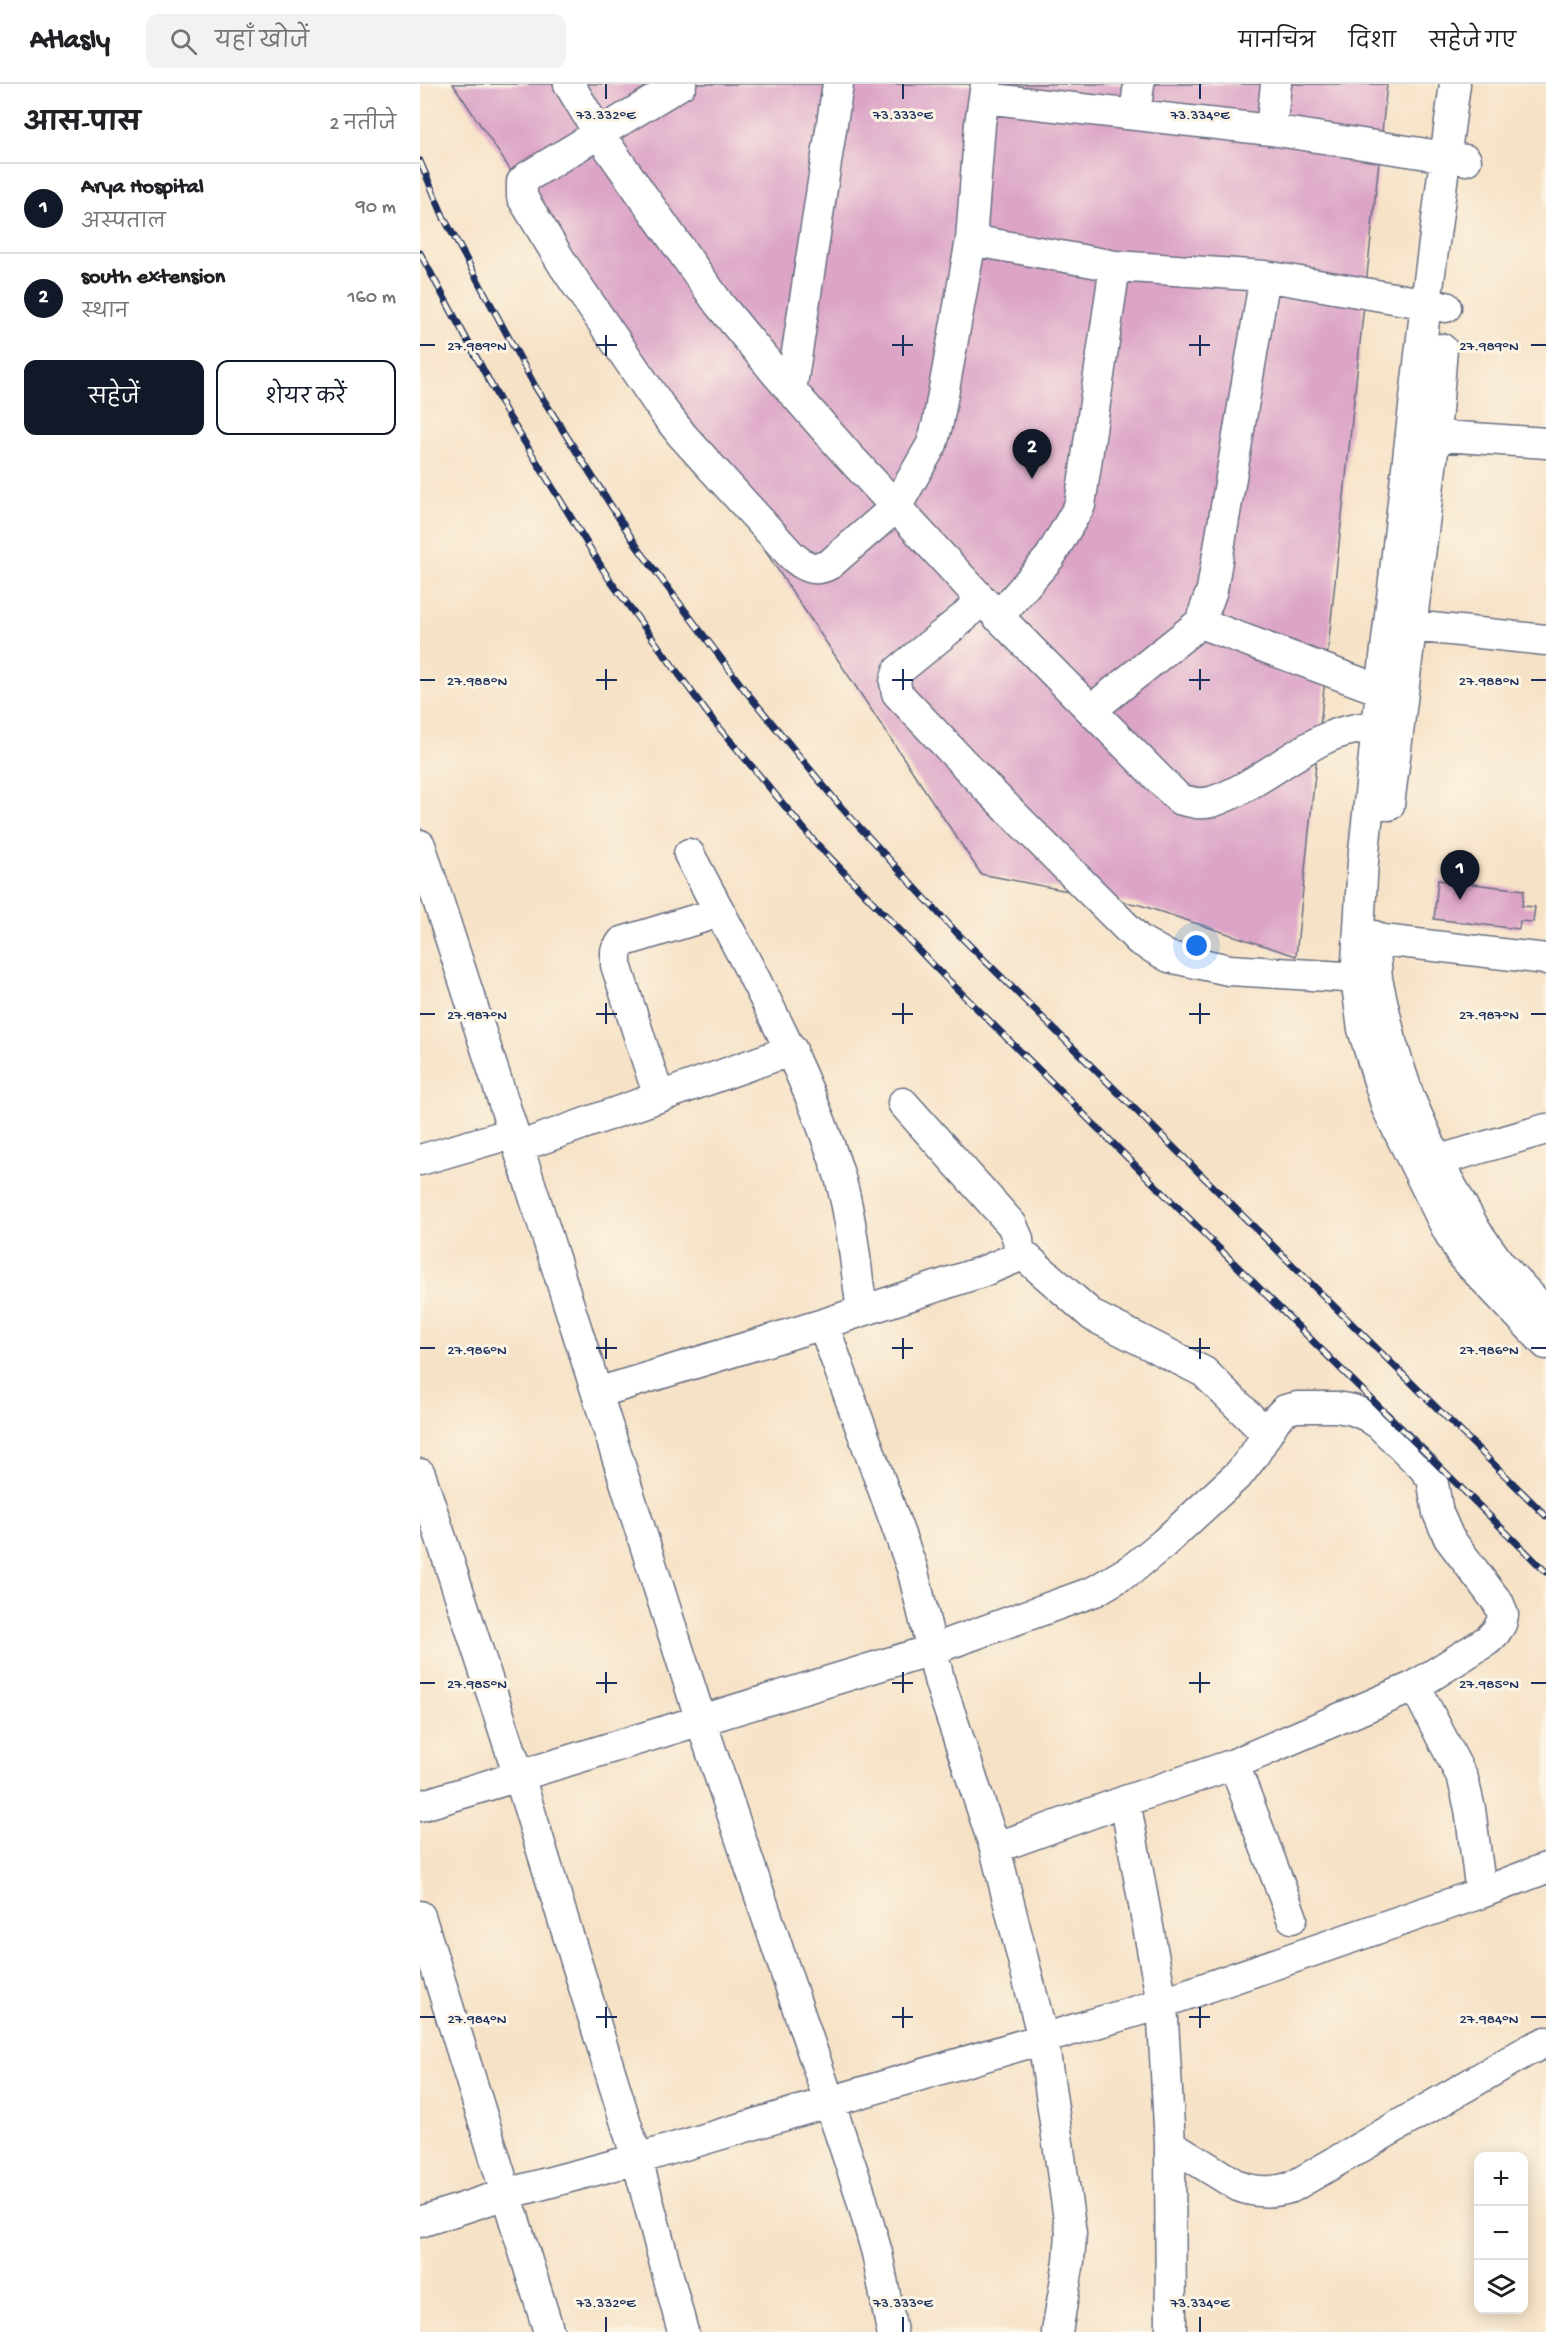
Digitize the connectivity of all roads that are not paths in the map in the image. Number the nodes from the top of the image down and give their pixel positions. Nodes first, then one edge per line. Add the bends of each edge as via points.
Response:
1 (569, 84) edge
2 (681, 84) edge
3 (838, 84) edge
4 (1138, 84) edge
5 (1276, 84) edge
6 (1455, 84) edge
7 (1474, 84) edge
8 (985, 91) edge
9 (1135, 114) junction
10 (1270, 130) junction
11 (599, 134) junction
12 (1456, 158) junction
13 (971, 240) junction
14 (1115, 266) junction
15 (1264, 276) junction
16 (1437, 305) junction
17 (791, 391) junction
18 (1423, 434) junction
19 (1546, 443) edge
20 (896, 507) junction
21 (990, 608) junction
22 (1200, 623) junction
23 (1412, 626) junction
24 (1546, 640) edge
25 (1091, 710) junction
26 (1390, 710) junction
27 (420, 845) edge
28 (689, 854) dead end
29 (720, 912) junction
30 (1374, 939) junction
31 (1546, 959) edge
32 (1366, 979) junction
33 (792, 1050) junction
34 (659, 1097) junction
35 (903, 1103) dead end
36 (1546, 1130) edge
37 (516, 1140) junction
38 (420, 1160) edge
39 (1427, 1163) junction
40 (1019, 1251) junction
41 (862, 1310) junction
42 (1546, 1313) edge
43 (823, 1324) junction
44 (1546, 1344) edge
45 (597, 1393) junction
46 (1267, 1434) junction
47 (420, 1474) edge
48 (932, 1650) junction
49 (1415, 1686) junction
50 (701, 1721) junction
51 (1234, 1764) junction
52 (519, 1776) junction
53 (1125, 1801) junction
54 (420, 1806) edge
55 (995, 1848) junction
56 (1546, 1868) edge
57 (1481, 1893) junction
58 (420, 1916) edge
59 (1292, 1918) dead end
60 (1162, 2003) junction
61 (1043, 2039) junction
62 (1546, 2042) edge
63 (829, 2102) junction
64 (1170, 2144) junction
65 (637, 2159) junction
66 (506, 2194) junction
67 (420, 2222) edge
68 (549, 2332) edge
69 (683, 2332) edge
70 (892, 2332) edge
71 (1057, 2332) edge
72 (1171, 2332) edge

1 - 11 street
2 - 11 street
3 - 17 street
4 - 9 street
5 - 10 street
6 - 12 street
7 - 12 street
8 - 9 street
8 - 13 street
9 - 10 street
10 - 12 street
11 - 17 street via 719,304
11 - 20 street via 527,177 522,182 522,196 564,266 682,435 791,555 811,569 830,564
12 - 16 street
13 - 14 street
13 - 20 street via 932,444
14 - 15 street
14 - 21 street via 1080,505 1050,557
15 - 16 street
15 - 22 street via 1212,590
16 - 18 street via 1438,388
17 - 20 street
18 - 19 street
18 - 23 street
18 - 26 street
20 - 21 street
21 - 25 street
21 - 32 street via 963,618 898,671 897,693 1139,940 1169,957 1229,970
22 - 25 street
22 - 26 street
23 - 24 street
23 - 26 street
25 - 26 street via 1179,799 1194,803 1210,802 1233,793 1325,738
26 - 30 street
26 - 32 street via 1364,861
27 - 37 street
28 - 29 street
29 - 33 street
29 - 34 street via 622,942 616,951 616,965
30 - 31 street
30 - 32 street
32 - 39 street via 1363,1029 1374,1070 1388,1108
33 - 34 street
33 - 41 street via 845,1195
34 - 37 street
35 - 40 street via 1012,1225
36 - 39 street
37 - 38 street
37 - 45 street
39 - 42 street via 1500,1264
39 - 44 street via 1463,1257
40 - 41 street via 1013,1259 984,1270
40 - 46 street via 1093,1316 1204,1372
41 - 43 street
43 - 45 street
43 - 48 street via 903,1541
45 - 50 street
46 - 48 street via 1240,1473 1132,1569 1095,1591
46 - 49 street via 1285,1410 1353,1410 1379,1424 1432,1478 1438,1513 1449,1538 1499,1604 1503,1615 1488,1640
47 - 52 street
48 - 50 street
48 - 55 street
49 - 51 street
49 - 57 street via 1463,1779
50 - 52 street
50 - 63 street
51 - 53 street
51 - 59 street
52 - 54 street
52 - 65 street
53 - 55 street
53 - 60 street
55 - 61 street
56 - 57 street
57 - 60 street
58 - 66 street
60 - 61 street
60 - 64 street
61 - 63 street
61 - 71 street via 1071,2233
62 - 64 street via 1280,2191 1238,2186
63 - 65 street
63 - 70 street via 877,2253
64 - 72 street
65 - 66 street
65 - 69 street
66 - 67 street
66 - 68 street

